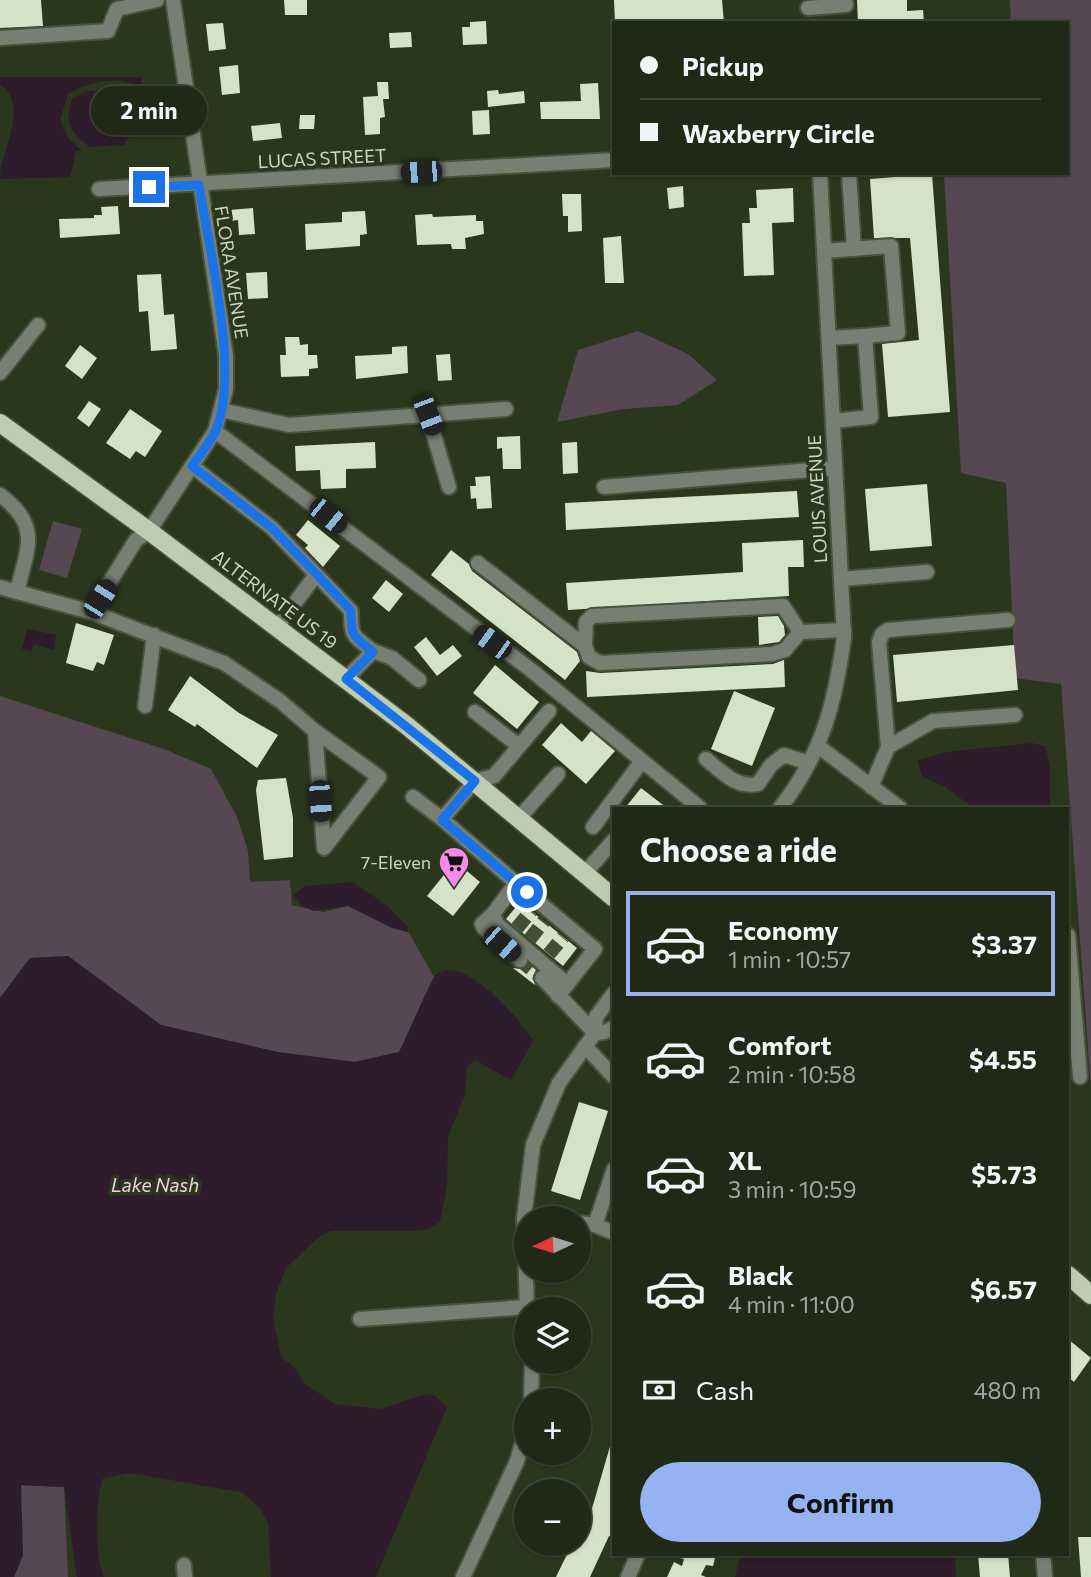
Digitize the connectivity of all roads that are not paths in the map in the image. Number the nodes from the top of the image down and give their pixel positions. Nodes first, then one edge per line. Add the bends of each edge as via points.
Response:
1 (157, 0) edge
2 (173, 0) edge
3 (845, 0) edge
4 (808, 10) edge
5 (0, 38) edge
6 (612, 160) edge
7 (820, 175) edge
8 (849, 175) edge
9 (199, 185) junction
10 (99, 190) dead end
11 (854, 249) junction
12 (824, 251) junction
13 (38, 325) dead end
14 (865, 335) junction
15 (828, 338) junction
16 (1, 368) edge
17 (506, 409) dead end
18 (221, 410) junction
19 (428, 415) junction
20 (832, 421) junction
21 (0, 423) edge
22 (215, 431) junction
23 (192, 466) junction
24 (835, 468) junction
25 (604, 486) dead end
26 (449, 487) dead end
27 (0, 495) edge
28 (149, 531) junction
29 (478, 563) dead end
30 (927, 572) dead end
31 (316, 576) junction
32 (841, 579) junction
33 (0, 587) edge
34 (17, 592) junction
35 (91, 612) junction
36 (1008, 620) dead end
37 (277, 627) junction
38 (844, 630) junction
39 (800, 632) junction
40 (154, 635) junction
41 (585, 646) junction
42 (373, 652) junction
43 (346, 679) junction
44 (419, 680) dead end
45 (145, 706) dead end
46 (548, 711) dead end
47 (475, 712) dead end
48 (1015, 715) dead end
49 (315, 731) junction
50 (519, 746) junction
51 (818, 746) junction
52 (888, 747) junction
53 (706, 759) dead end
54 (642, 761) junction
55 (809, 763) junction
56 (558, 774) dead end
57 (475, 781) junction
58 (871, 786) junction
59 (413, 797) dead end
60 (699, 807) edge
61 (781, 807) edge
62 (899, 807) edge
63 (519, 818) junction
64 (442, 820) junction
65 (593, 827) dead end
66 (612, 842) edge
67 (584, 874) junction
68 (516, 883) junction
69 (612, 896) edge
70 (493, 914) junction
71 (1069, 946) edge
72 (525, 949) junction
73 (562, 990) junction
74 (612, 996) edge
75 (612, 1028) edge
76 (595, 1032) junction
77 (585, 1046) junction
78 (612, 1075) edge
79 (1080, 1077) dead end
80 (612, 1175) edge
81 (527, 1206) edge
82 (592, 1225) edge
83 (595, 1225) junction
84 (612, 1232) edge
85 (1069, 1276) edge
86 (1091, 1295) edge
87 (514, 1309) edge
88 (360, 1320) dead end
89 (515, 1465) edge
90 (637, 1556) edge
91 (1043, 1556) edge
92 (463, 1577) edge
93 (628, 1577) edge
94 (1045, 1577) edge

1 - 5 street via 117,9 108,31
2 - 9 street, FLORA AVENUE
3 - 4 street via 846,5
6 - 9 street, LUCAS STREET
7 - 12 street, LOUIS AVENUE
8 - 11 street
9 - 10 street, LUCAS STREET
9 - 18 street, FLORA AVENUE via 226,356
11 - 12 street
11 - 14 street via 891,246 898,333
12 - 15 street, LOUIS AVENUE
13 - 16 street
14 - 15 street
14 - 20 street via 871,417
15 - 20 street, LOUIS AVENUE
17 - 19 street
18 - 19 street via 289,425
18 - 22 street, FLORA AVENUE
19 - 26 street
20 - 24 street, LOUIS AVENUE
21 - 28 main road, ALTERNATE US 19
22 - 23 street, FLORA AVENUE
22 - 54 street via 531,670
23 - 28 street, FLORA AVENUE
23 - 31 street via 272,528
24 - 25 street
24 - 32 street, LOUIS AVENUE
27 - 34 street via 19,509 30,537
28 - 35 street, FLORA AVENUE via 136,540
28 - 37 main road, ALTERNATE US 19
29 - 41 street
30 - 32 street
31 - 37 street
31 - 42 street via 351,611 352,635
32 - 38 street, LOUIS AVENUE
33 - 34 street
34 - 35 street
35 - 40 street
36 - 52 street via 882,634
37 - 43 main road, ALTERNATE US 19
38 - 39 street
38 - 51 street, LOUIS AVENUE via 836,696
39 - 41 street via 785,650 772,654 600,663 589,657
39 - 41 street via 783,606 592,616 586,622
40 - 45 street
40 - 49 street via 224,663
42 - 43 street
42 - 44 street via 392,659
43 - 57 main road, ALTERNATE US 19
46 - 50 street
47 - 50 street
48 - 52 street via 933,721
49 - 49 street via 379,777 324,848 318,770
50 - 57 street via 494,776
51 - 55 street, LOUIS AVENUE
51 - 58 street
52 - 58 street
53 - 55 street via 735,783 748,786 758,784 784,755
54 - 60 street
54 - 65 street
55 - 61 street, LOUIS AVENUE
56 - 63 street
57 - 63 main road, ALTERNATE US 19
57 - 64 street
58 - 62 street
59 - 64 street
63 - 67 main road, ALTERNATE US 19
64 - 68 street
66 - 67 street
67 - 69 main road, ALTERNATE US 19
68 - 70 street
68 - 73 street via 535,906 595,949
70 - 72 street via 497,924 514,932
70 - 72 street via 482,924 484,928
71 - 79 street
72 - 73 street
73 - 76 street
74 - 76 street via 596,1017
75 - 76 street
76 - 77 street
77 - 78 street
77 - 81 street via 559,1083 536,1135
80 - 83 street
82 - 83 street
83 - 84 street
85 - 86 main road
87 - 88 street
89 - 92 street
90 - 93 street
91 - 94 street

